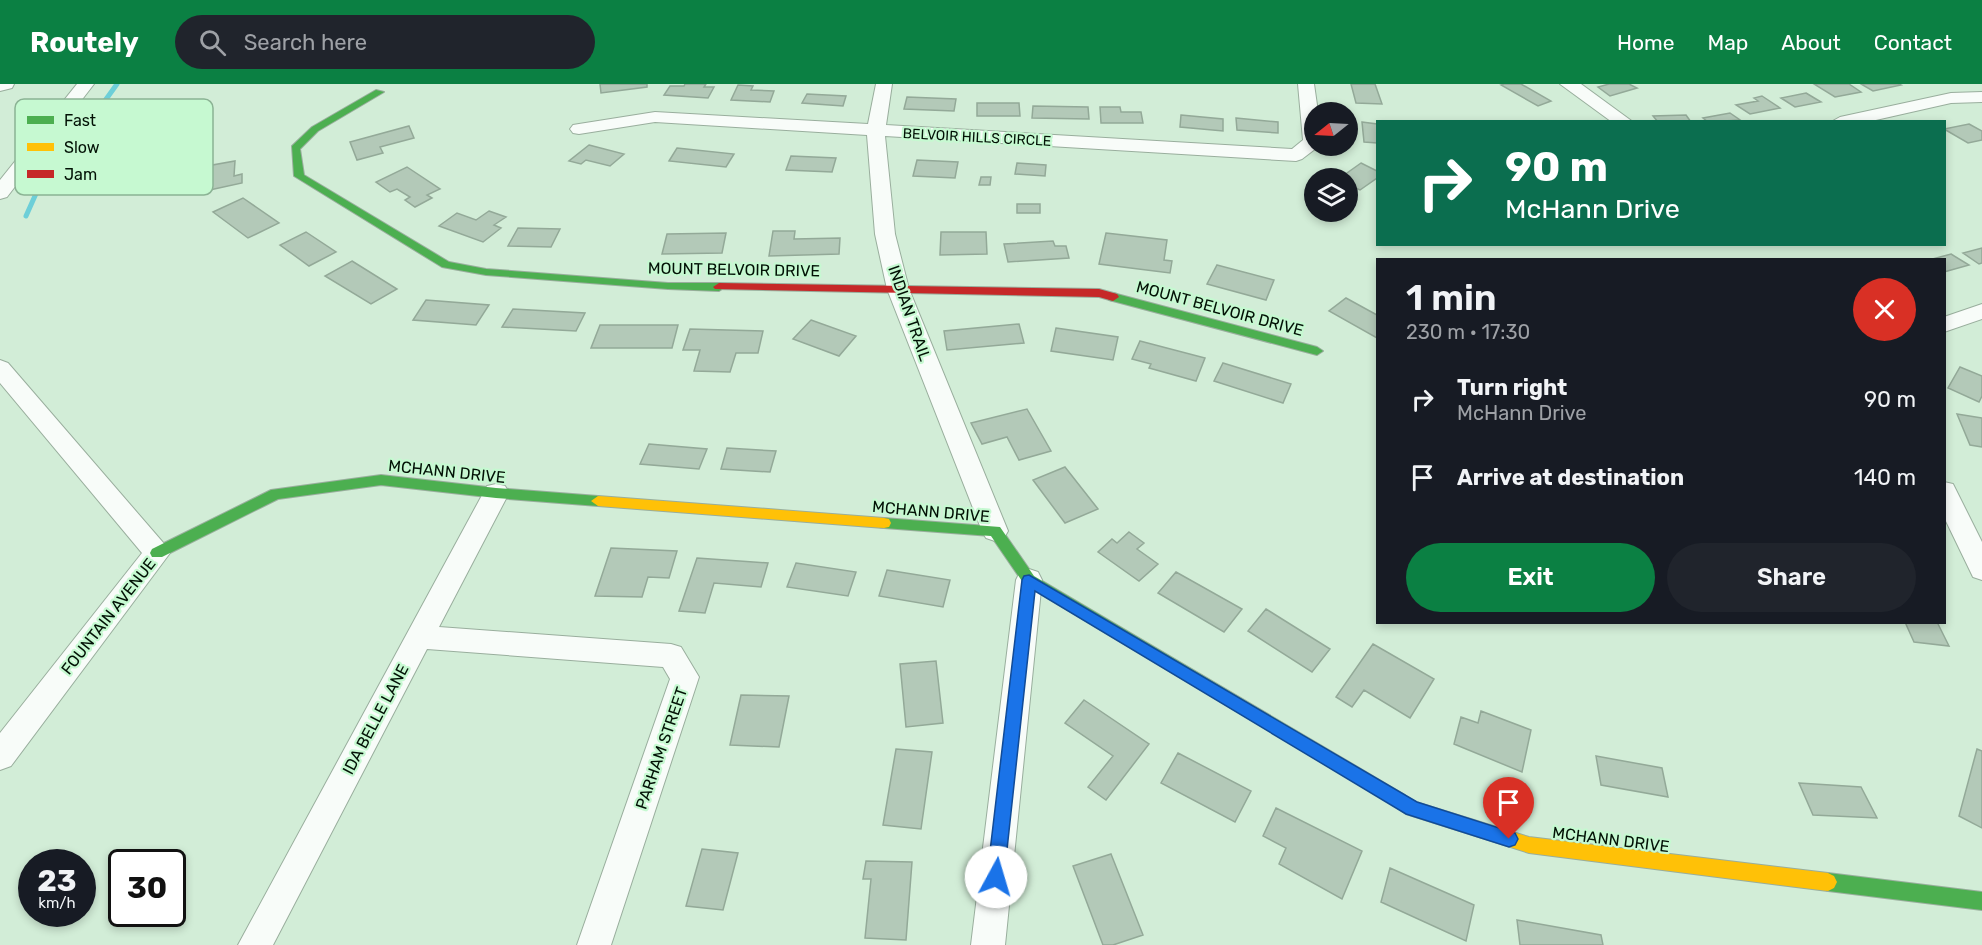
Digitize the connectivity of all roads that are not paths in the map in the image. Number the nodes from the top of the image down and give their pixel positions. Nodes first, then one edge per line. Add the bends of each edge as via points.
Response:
1 (6, 84) edge
2 (86, 84) edge
3 (884, 84) edge
4 (1306, 84) edge
5 (1568, 84) edge
6 (0, 86) edge
7 (379, 92) dead end
8 (1982, 97) edge
9 (74, 99) edge
10 (1621, 120) edge
11 (1849, 120) edge
12 (579, 129) dead end
13 (876, 131) junction
14 (15, 174) edge
15 (0, 193) edge
16 (898, 289) junction
17 (1982, 311) edge
18 (1946, 324) edge
19 (1317, 351) dead end
20 (0, 368) edge
21 (496, 493) junction
22 (1946, 495) edge
23 (995, 531) junction
24 (157, 553) junction
25 (1982, 568) edge
26 (1029, 580) junction
27 (419, 637) junction
28 (0, 756) edge
29 (1982, 901) edge
30 (255, 945) edge
31 (594, 945) edge
32 (988, 945) edge

1 - 6 street
2 - 9 street
3 - 13 street, INDIAN TRAIL
4 - 13 street, BELVOIR HILLS CIRCLE via 1312,142 1296,155
5 - 10 street
7 - 16 street, MOUNT BELVOIR DRIVE via 315,129 295,148 299,176 446,265 486,272 668,286
8 - 11 street via 1951,98
12 - 13 street, BELVOIR HILLS CIRCLE via 655,117
13 - 16 street, INDIAN TRAIL via 885,234
14 - 15 street
16 - 19 street, MOUNT BELVOIR DRIVE via 1099,293
16 - 23 street, INDIAN TRAIL
17 - 18 street
20 - 24 street, FOUNTAIN AVENUE
21 - 23 street, MCHANN DRIVE
21 - 24 street, MCHANN DRIVE via 381,480 276,494
21 - 27 street, IDA BELLE LANE
22 - 25 street
23 - 26 street, MCHANN DRIVE
24 - 28 street, FOUNTAIN AVENUE
26 - 29 street, MCHANN DRIVE via 1412,808 1529,845
26 - 32 street
27 - 30 street, IDA BELLE LANE
27 - 31 street, PARHAM STREET via 671,656 685,677

